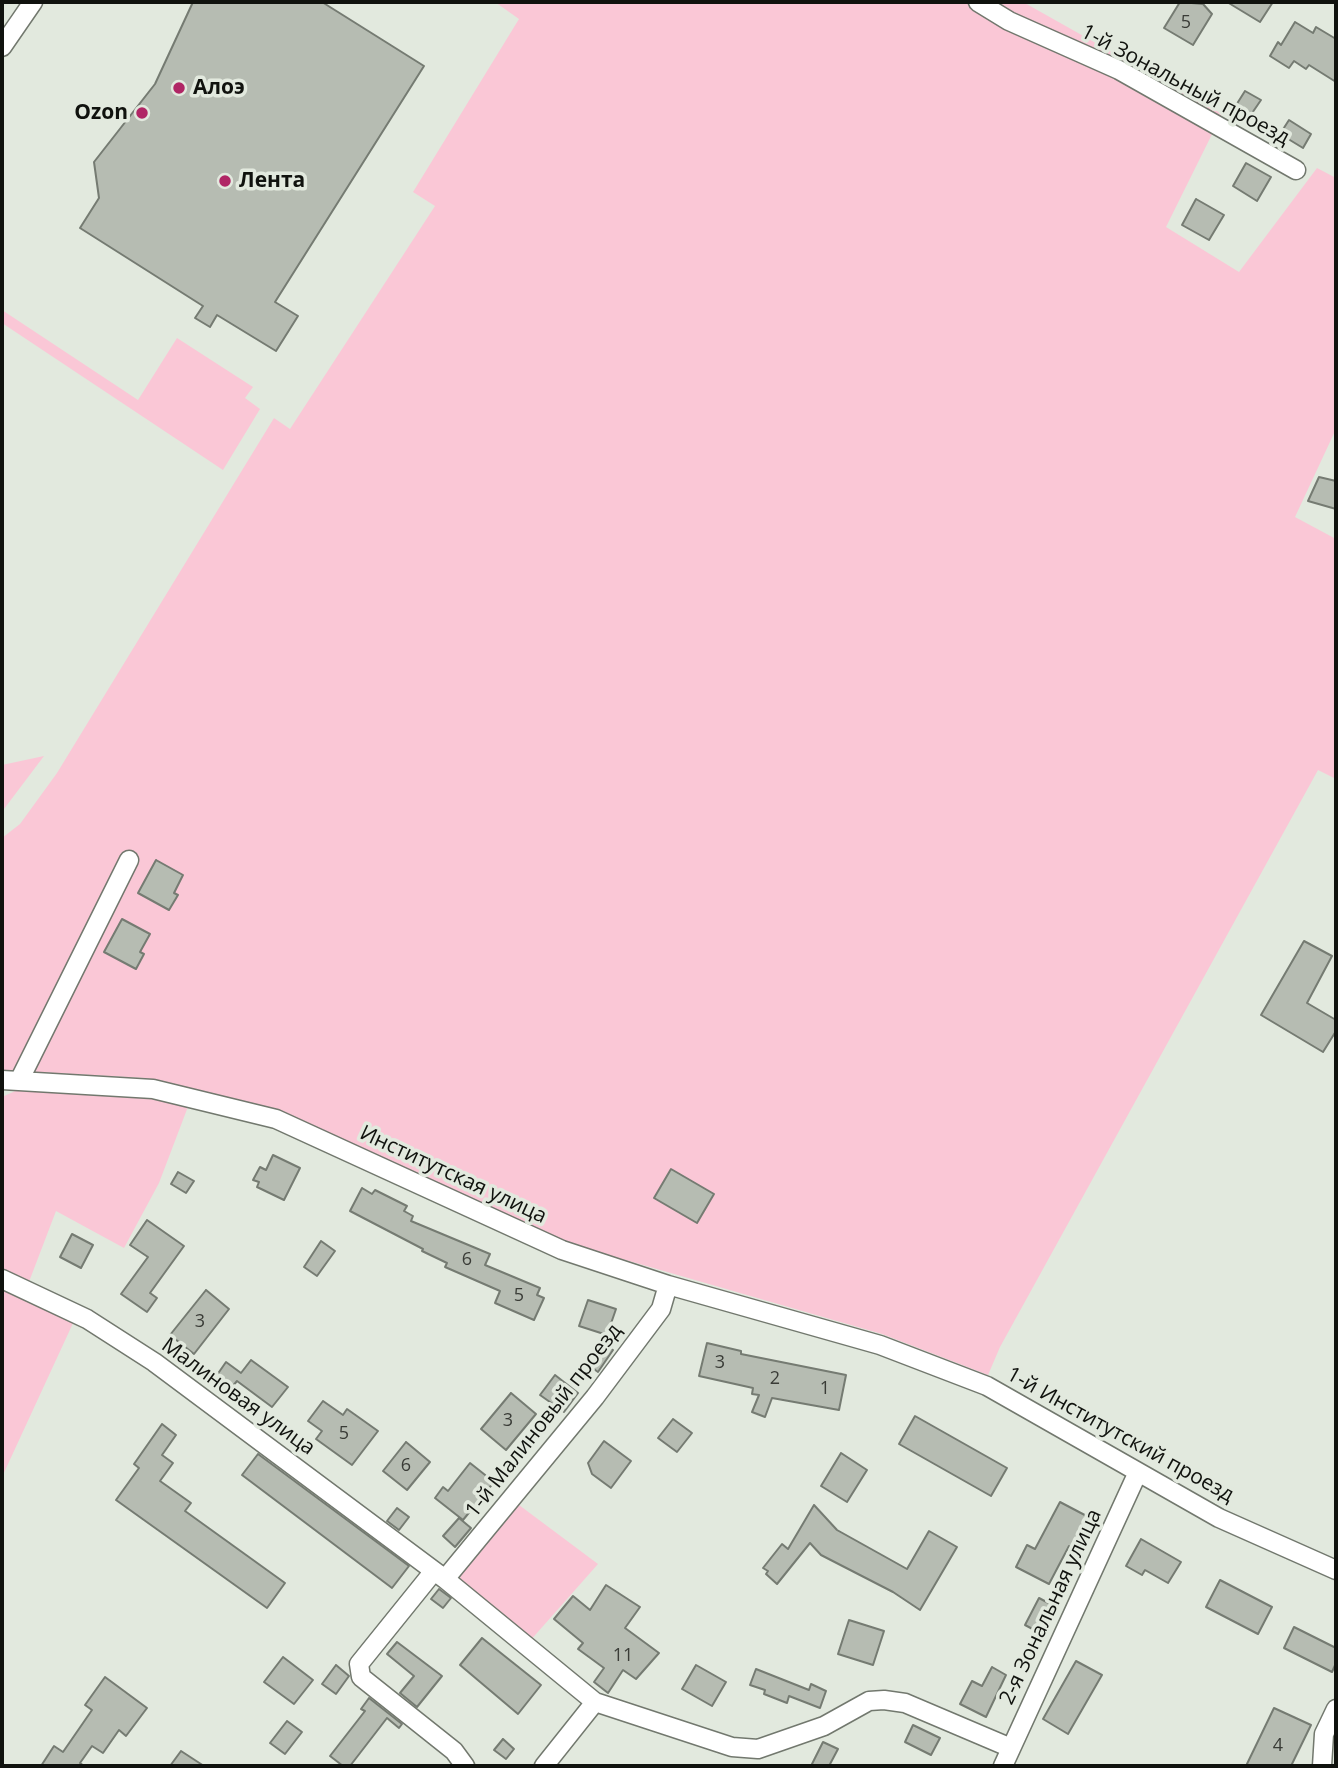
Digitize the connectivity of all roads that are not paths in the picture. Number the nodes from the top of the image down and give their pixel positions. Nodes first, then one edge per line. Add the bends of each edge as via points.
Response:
1 (33, 2) edge
2 (978, 2) edge
3 (2, 47) edge
4 (1296, 170) dead end
5 (130, 860) dead end
6 (20, 1079) junction
7 (2, 1080) edge
8 (2, 1279) edge
9 (668, 1285) junction
10 (880, 1345) joint
11 (1138, 1472) junction
12 (1336, 1570) edge
13 (439, 1575) junction
14 (595, 1702) junction
15 (1336, 1709) edge
16 (1008, 1760) edge
17 (465, 1766) edge
18 (544, 1766) edge
19 (1322, 1766) edge

1 - 3 street
2 - 4 street, 1-й Зональный проезд via 1009,21 1119,70
5 - 6 street
6 - 7 street, Институтская улица
6 - 9 street, Институтская улица via 153,1089 276,1119 562,1250
8 - 13 street, Малиновая улица via 87,1319 153,1362
9 - 10 street, Институтская улица
9 - 13 street, 1-й Малиновый проезд via 661,1309 595,1397
10 - 11 street, 1-й Институтский проезд via 987,1386
11 - 12 street, 1-й Институтский проезд via 1219,1518
11 - 16 street, 2-я Зональная улица
13 - 14 street, Малиновая улица
13 - 17 street via 359,1664 361,1677 454,1751
14 - 16 street, Малиновая улица via 732,1747 758,1749 824,1726 869,1702 884,1700 905,1703
14 - 18 street
15 - 19 street via 1324,1734

